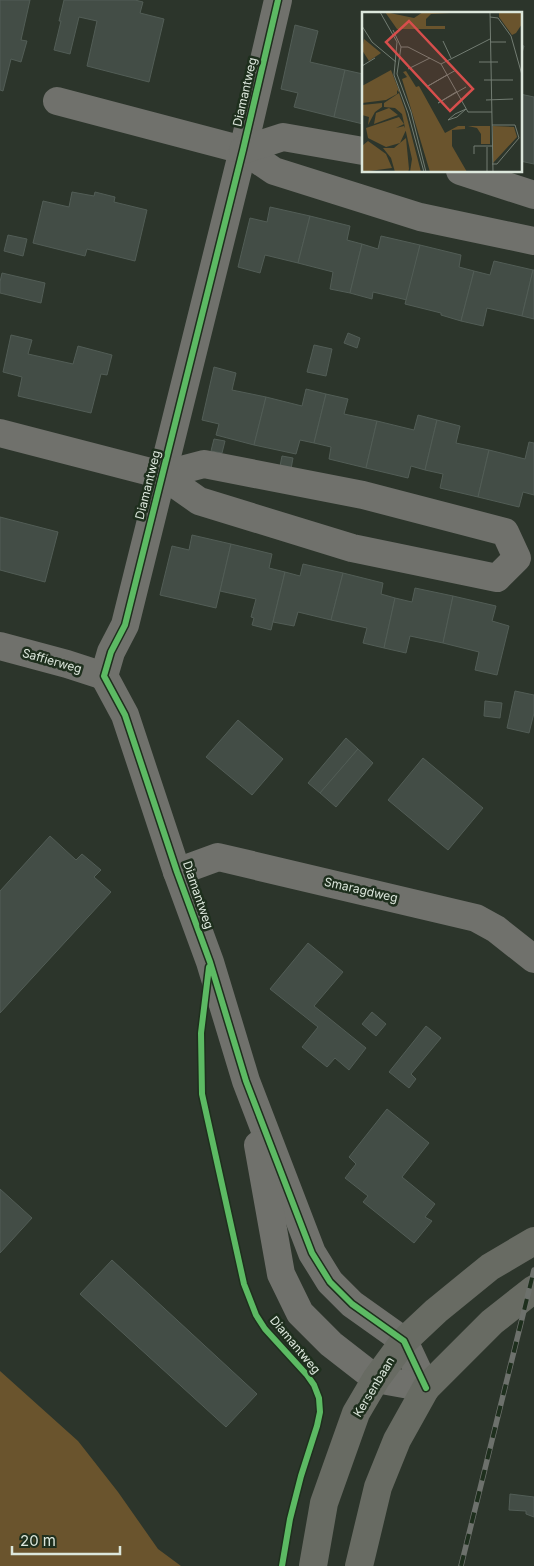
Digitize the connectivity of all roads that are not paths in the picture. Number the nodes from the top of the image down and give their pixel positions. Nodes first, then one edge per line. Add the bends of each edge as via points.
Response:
1 (278, 0) edge
2 (57, 101) dead end
3 (243, 150) junction
4 (362, 151) edge
5 (463, 172) edge
6 (534, 195) edge
7 (534, 241) edge
8 (0, 433) edge
9 (162, 474) junction
10 (0, 646) edge
11 (104, 676) junction
12 (177, 872) junction
13 (534, 959) edge
14 (246, 1081) junction
15 (534, 1241) edge
16 (534, 1289) edge
17 (404, 1341) junction
18 (376, 1379) junction
19 (426, 1388) junction
20 (312, 1566) edge
21 (359, 1566) edge

1 - 3 street, Diamantweg
2 - 3 street
3 - 4 street via 283,137
3 - 7 street via 274,171 420,217
3 - 9 street, Diamantweg
5 - 6 street
8 - 9 street, Diamantweg
9 - 9 street, Diamantweg via 204,464 362,495 505,532 517,558 497,578 352,548 199,501
9 - 11 street, Diamantweg via 126,625 111,652
10 - 11 street, Saffierweg
11 - 12 street, Diamantweg via 125,715
12 - 13 street, Smaragdweg via 218,857 467,915 496,929
12 - 14 street, Diamantweg via 210,962
14 - 17 street, Diamantweg via 312,1253 330,1282 352,1304
14 - 18 street, Diamantweg via 281,1274 300,1313 331,1344
15 - 17 main road, Kersenbaan via 490,1267
16 - 19 main road via 492,1322
17 - 18 main road, Kersenbaan
17 - 19 street, Diamantweg
18 - 19 street, Diamantweg
18 - 20 main road, Kersenbaan via 356,1413 324,1503
19 - 21 main road via 397,1440 378,1487

